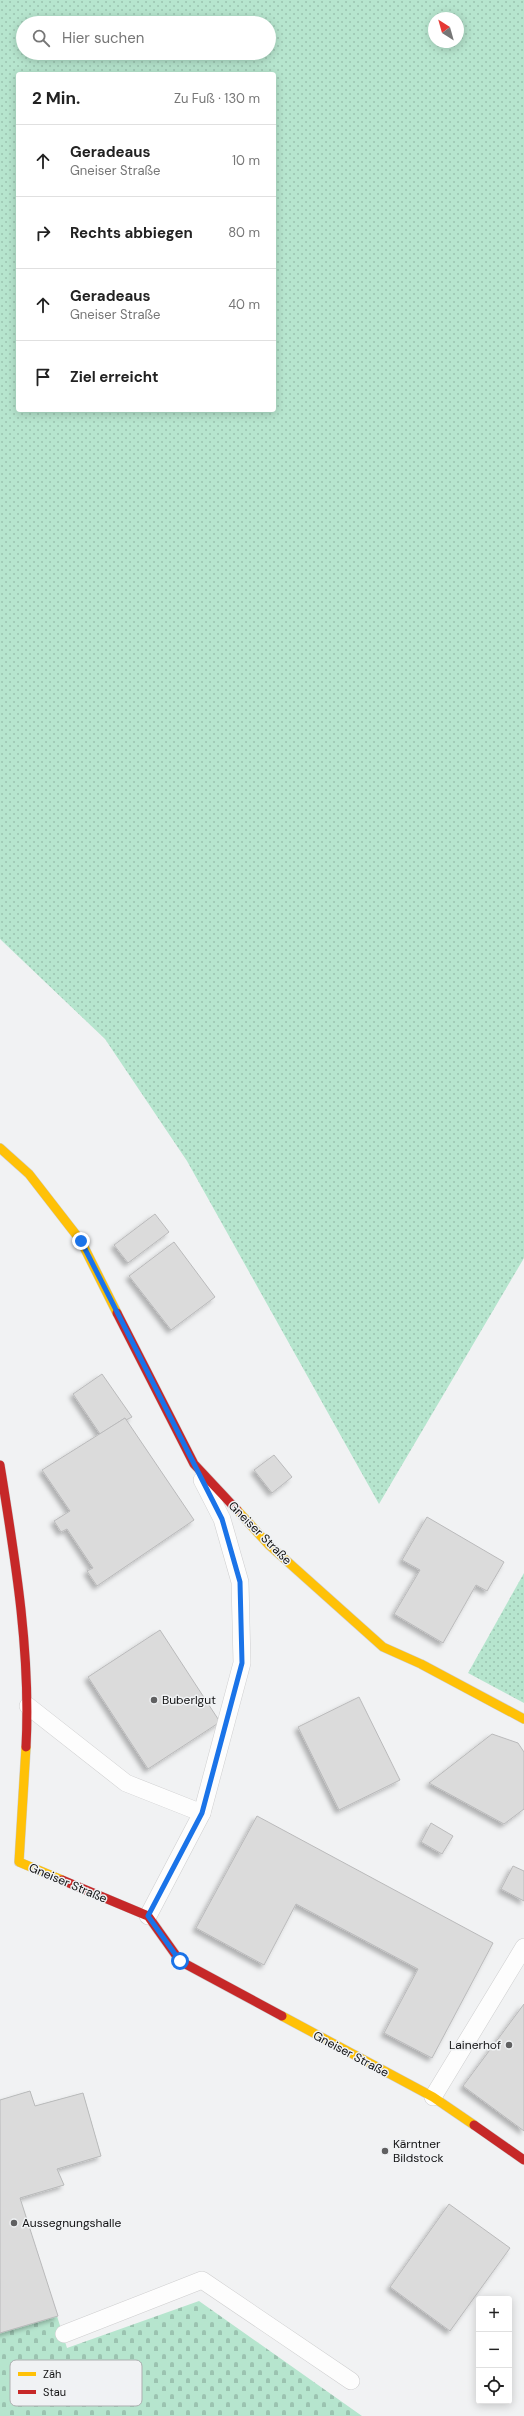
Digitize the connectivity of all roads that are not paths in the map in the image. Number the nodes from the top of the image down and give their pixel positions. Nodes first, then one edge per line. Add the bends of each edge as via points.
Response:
1 (0, 1148) edge
2 (194, 1464) junction
3 (0, 1465) edge
4 (28, 1706) junction
5 (524, 1719) edge
6 (202, 1813) junction
7 (148, 1916) junction
8 (524, 1947) edge
9 (433, 2098) junction
10 (523, 2159) edge
11 (64, 2334) dead end
12 (351, 2381) dead end

1 - 2 street, Gneiser Straße via 29,1174 81,1241
2 - 5 street, Gneiser Straße via 269,1545 383,1647 421,1664
2 - 6 lane via 222,1519 240,1582 242,1663
3 - 4 street, Gneiser Straße via 16,1565
4 - 6 lane via 126,1783
4 - 7 street, Gneiser Straße via 19,1862
6 - 7 lane
7 - 9 street, Gneiser Straße via 180,1961
8 - 9 lane
9 - 10 street, Gneiser Straße
11 - 12 lane via 202,2280

